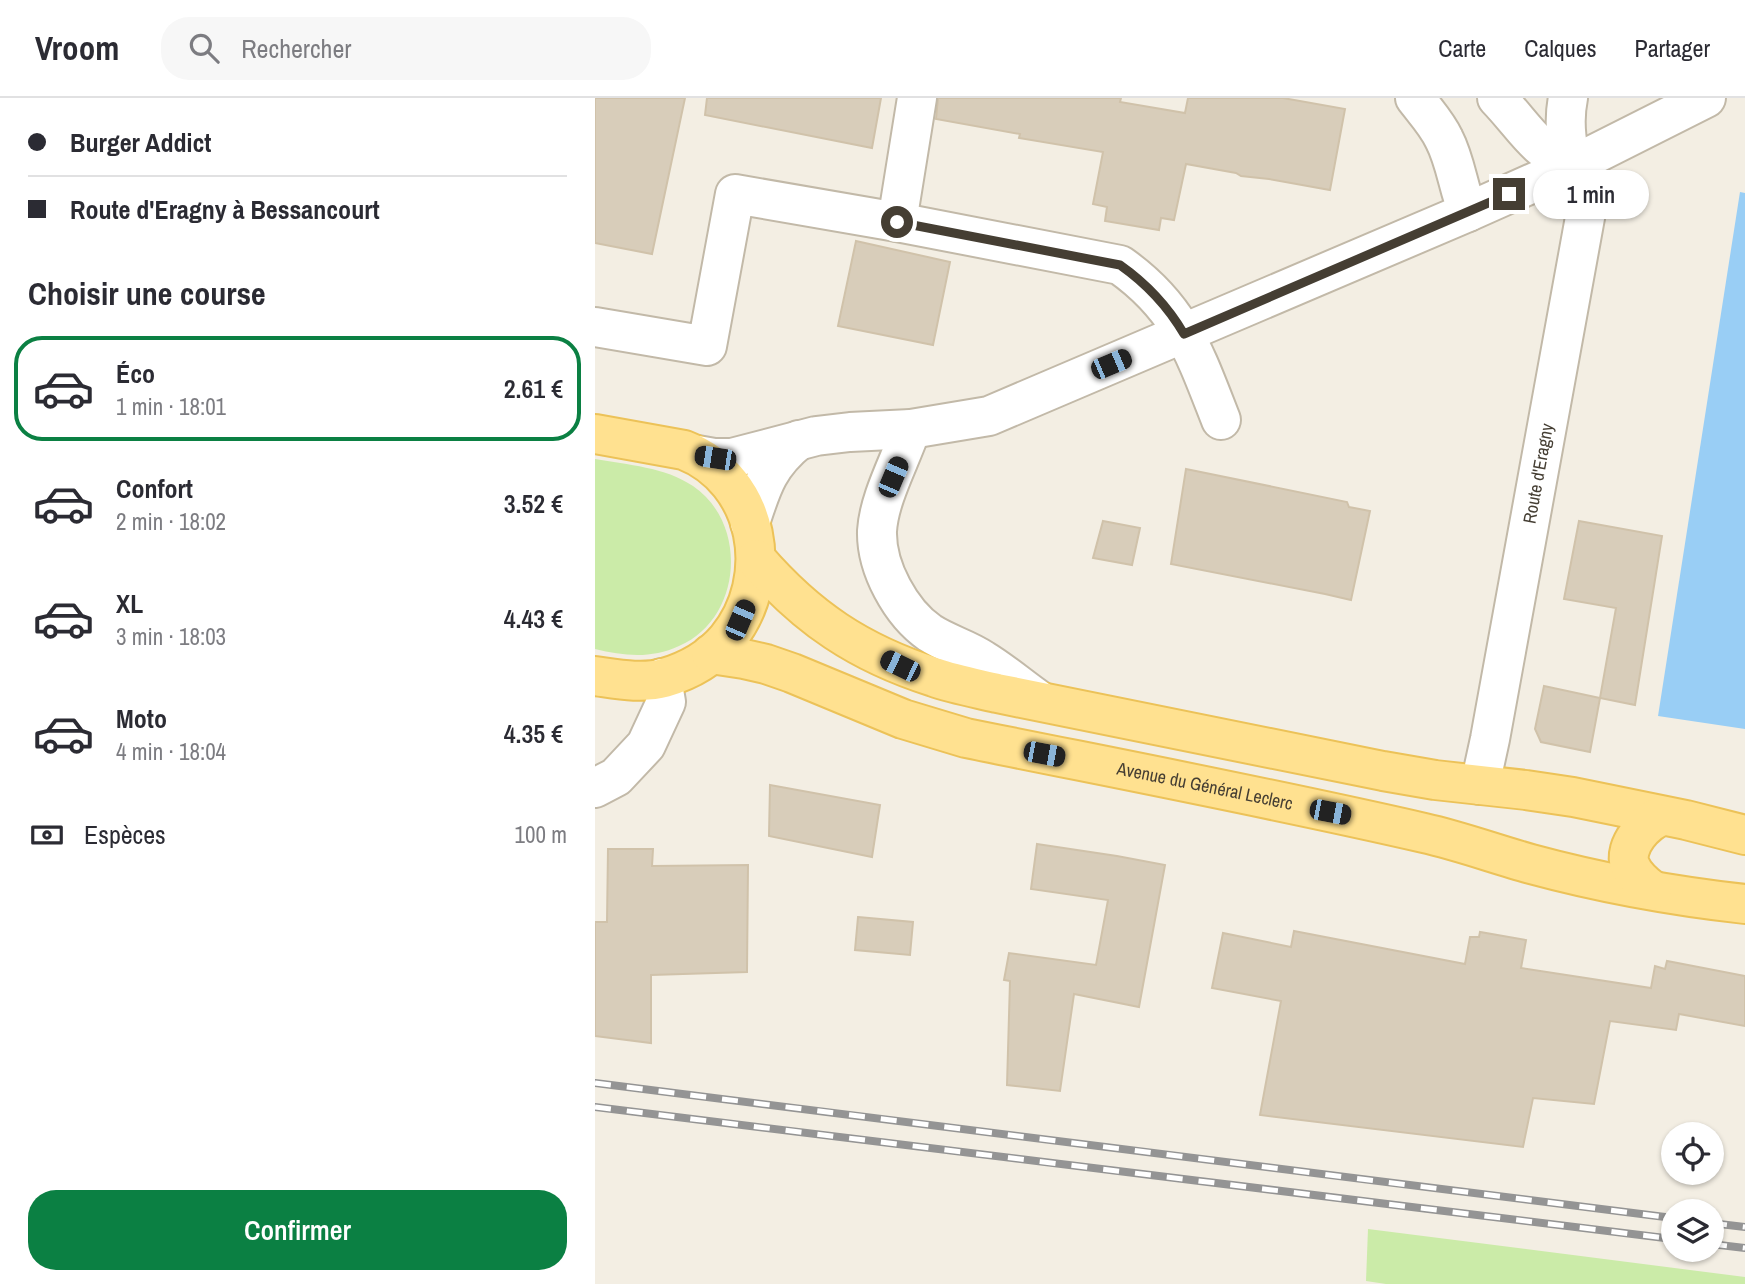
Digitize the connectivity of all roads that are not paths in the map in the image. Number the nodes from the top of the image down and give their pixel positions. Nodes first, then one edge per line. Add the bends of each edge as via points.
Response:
1 (917, 98) edge
2 (1415, 98) edge
3 (1497, 98) edge
4 (1568, 98) edge
5 (1706, 98) edge
6 (1570, 166) junction
7 (1468, 212) junction
8 (897, 222) junction
9 (595, 327) edge
10 (1184, 334) junction
11 (1221, 420) dead end
12 (911, 429) junction
13 (595, 434) edge
14 (801, 439) junction
15 (697, 455) junction
16 (753, 541) junction
17 (711, 654) junction
18 (595, 676) edge
19 (662, 678) junction
20 (1040, 701) junction
21 (1480, 785) junction
22 (595, 788) edge
23 (1623, 807) junction
24 (1662, 816) junction
25 (1745, 835) edge
26 (1631, 849) junction
27 (1594, 879) junction
28 (1653, 890) junction
29 (1745, 904) edge

1 - 8 street
2 - 7 street via 1443,137
3 - 6 street via 1540,147
4 - 6 street, Route d'Eragny via 1565,119
5 - 6 street
6 - 7 street
6 - 21 street, Route d'Eragny via 1586,212
7 - 10 street
8 - 9 street via 735,194 707,346
8 - 10 street via 1120,265 1160,298
10 - 11 street
10 - 12 street via 989,416
12 - 14 street
12 - 20 street via 883,501 877,532 890,584 914,620 985,661
13 - 15 main road
14 - 15 street via 732,458
14 - 16 street via 784,452 761,488
15 - 16 main road via 728,480 740,497
16 - 17 main road via 753,587 740,620
16 - 20 main road via 778,584 805,610 867,650 937,678
17 - 19 main road
17 - 27 main road, Avenue du Général Leclerc via 792,673 903,719 966,738 1368,820
18 - 19 main road
19 - 22 street via 666,702 646,745 616,777
20 - 21 main road via 1383,771
21 - 23 main road
23 - 24 main road
23 - 26 main road via 1635,830
24 - 25 main road
24 - 26 main road via 1640,831
26 - 27 main road via 1622,867
26 - 28 main road via 1631,867
27 - 28 main road, Avenue du Général Leclerc
28 - 29 main road, Avenue du Général Leclerc

